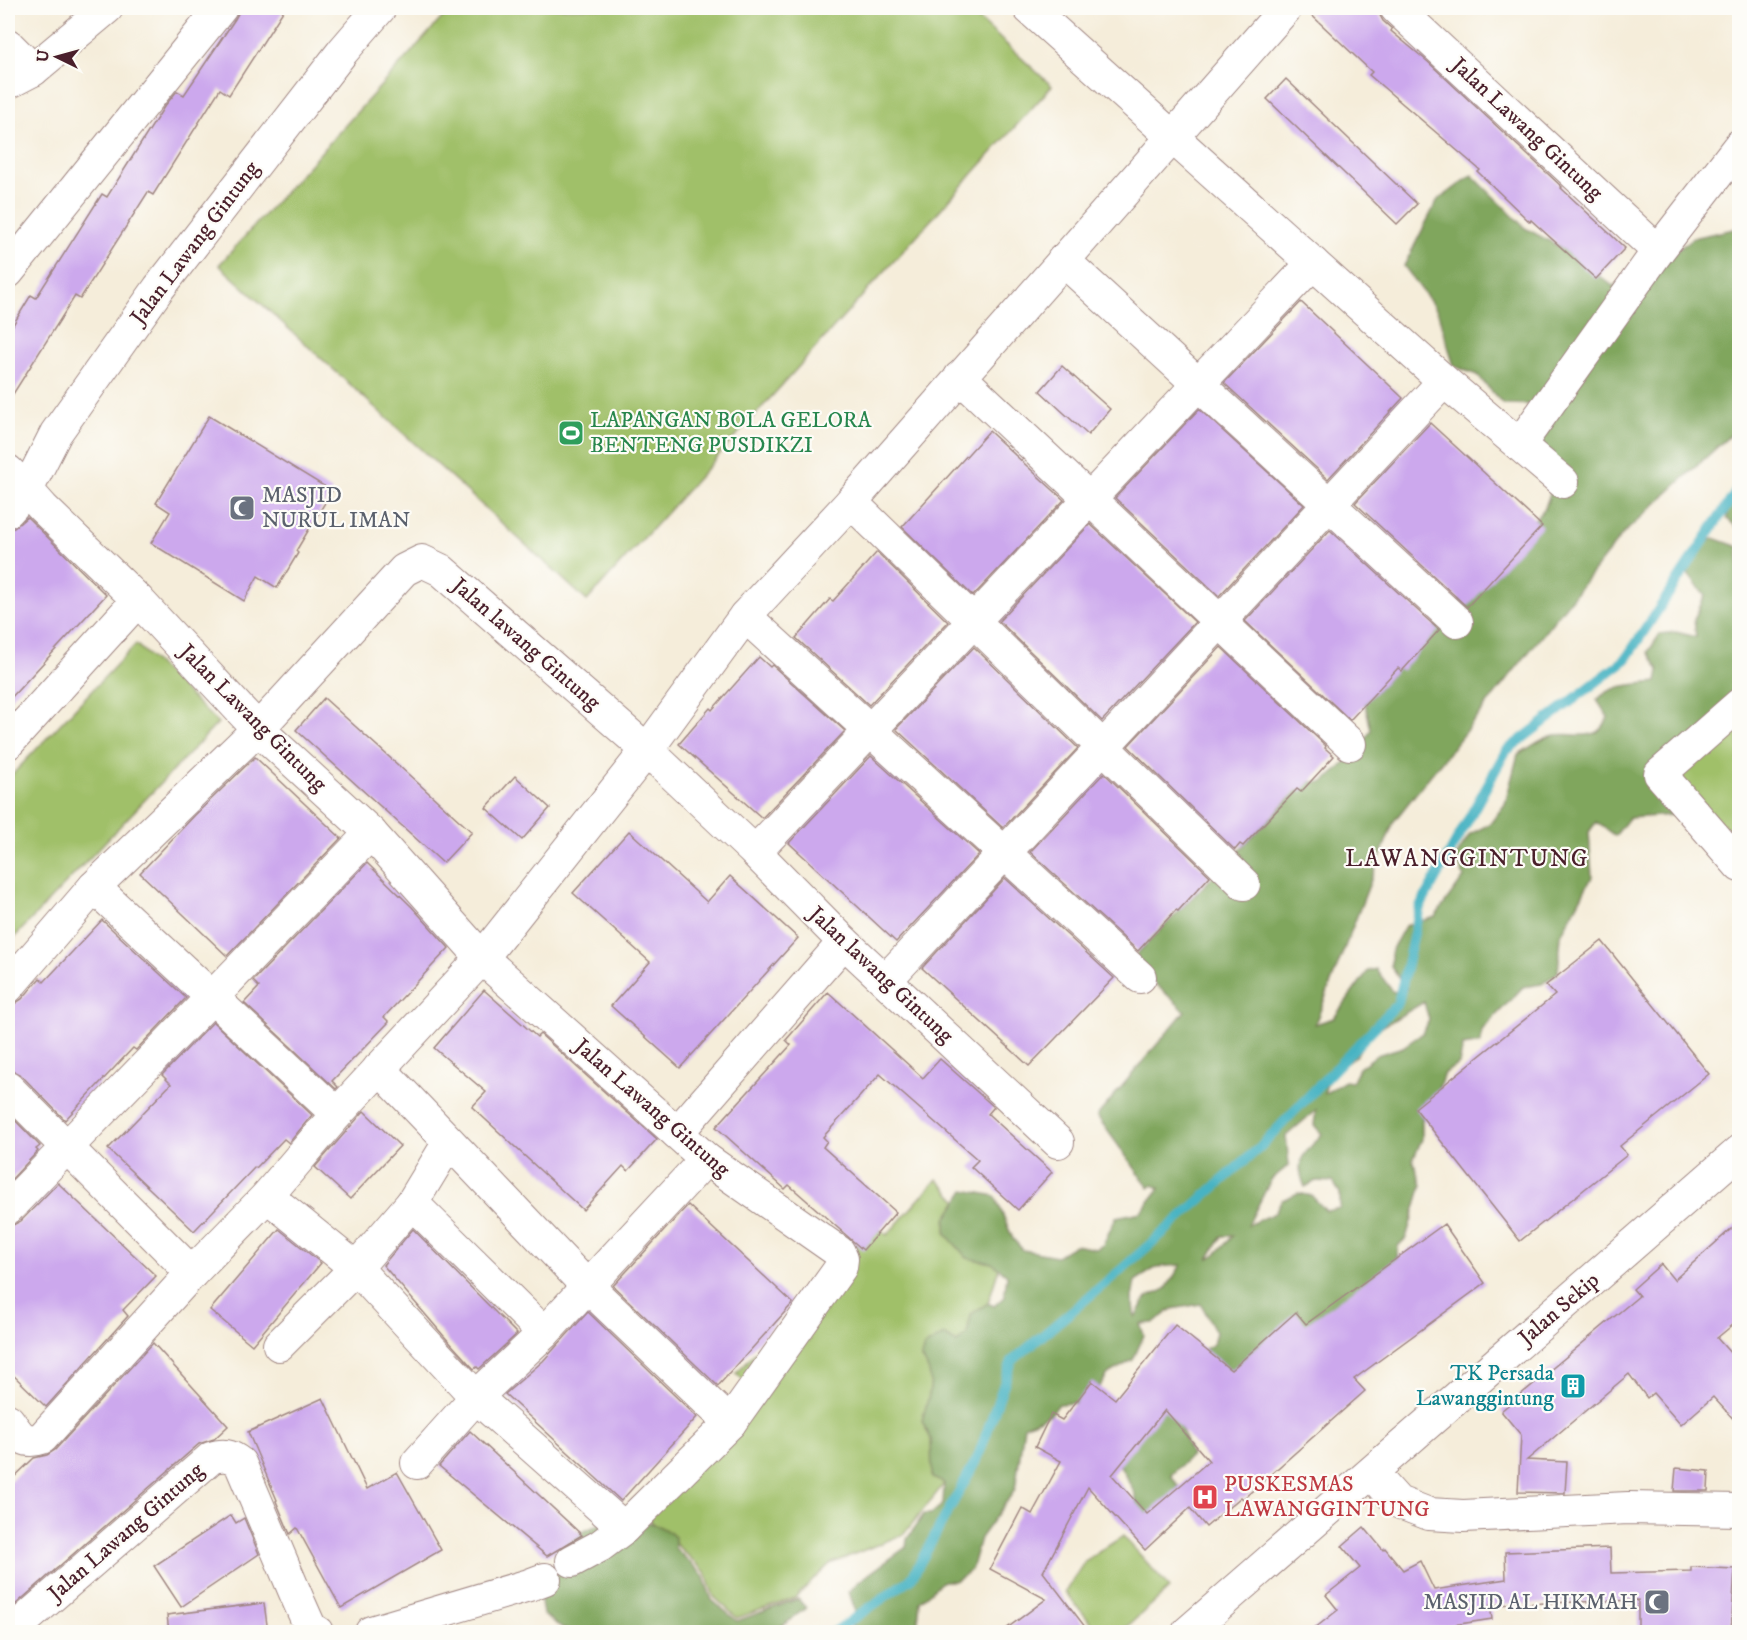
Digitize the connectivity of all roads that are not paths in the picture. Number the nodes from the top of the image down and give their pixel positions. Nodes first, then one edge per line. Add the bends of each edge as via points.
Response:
1 (107, 8) edge
2 (221, 8) edge
3 (380, 8) edge
4 (1029, 8) edge
5 (1286, 8) edge
6 (1396, 8) edge
7 (8, 45) edge
8 (20, 76) edge
9 (1172, 135) junction
10 (1740, 145) edge
11 (1658, 251) junction
12 (1063, 260) junction
13 (1313, 263) junction
14 (8, 272) edge
15 (960, 376) junction
16 (1444, 381) junction
17 (1198, 384) junction
18 (1520, 444) junction
19 (1563, 482) dead end
20 (14, 491) edge
21 (1090, 499) junction
22 (851, 502) junction
23 (1329, 504) junction
24 (138, 600) junction
25 (745, 616) junction
26 (973, 621) junction
27 (1219, 622) junction
28 (1457, 622) dead end
29 (1740, 704) edge
30 (258, 729) junction
31 (870, 730) junction
32 (8, 743) edge
33 (1350, 744) dead end
34 (1103, 747) junction
35 (647, 750) junction
36 (371, 833) junction
37 (754, 852) junction
38 (1005, 853) junction
39 (1740, 866) edge
40 (1244, 884) dead end
41 (94, 887) junction
42 (844, 942) junction
43 (482, 958) junction
44 (1140, 977) dead end
45 (886, 980) junction
46 (8, 987) edge
47 (212, 997) junction
48 (378, 1068) junction
49 (8, 1088) edge
50 (337, 1114) junction
51 (677, 1133) junction
52 (449, 1142) junction
53 (1058, 1142) dead end
54 (66, 1147) junction
55 (1740, 1151) edge
56 (706, 1160) junction
57 (267, 1196) junction
58 (412, 1203) junction
59 (8, 1208) edge
60 (357, 1268) junction
61 (192, 1273) junction
62 (586, 1285) junction
63 (544, 1333) junction
64 (279, 1345) dead end
65 (476, 1397) junction
66 (8, 1420) edge
67 (730, 1423) junction
68 (417, 1463) dead end
69 (1372, 1473) junction
70 (1740, 1510) edge
71 (624, 1528) junction
72 (572, 1561) dead end
73 (545, 1579) dead end
74 (11, 1632) edge
75 (317, 1632) edge
76 (371, 1632) edge
77 (1188, 1632) edge

1 - 8 street
2 - 14 street
3 - 20 street, Jalan Lawang Gintung via 159,288
4 - 9 street
5 - 9 street
6 - 11 street, Jalan Lawang Gintung
7 - 8 street
9 - 12 street
9 - 13 street
10 - 11 street
11 - 18 street
12 - 15 street
12 - 17 street
13 - 16 street
13 - 17 street
15 - 21 street
15 - 22 street
16 - 18 street
16 - 23 street, Jalan Lawang Gintung
17 - 21 street
17 - 23 street
18 - 19 street
20 - 24 street, Jalan Lawang Gintung via 43,508
21 - 26 street
21 - 27 street
22 - 25 street
22 - 26 street
23 - 27 street, Jalan Lawang Gintung
23 - 28 street
24 - 30 street, Jalan Lawang Gintung
24 - 32 street
25 - 31 street
25 - 35 street
26 - 31 street
26 - 34 street
27 - 33 street
27 - 34 street, Jalan Lawang Gintung
29 - 39 street via 1660,774
30 - 35 street, Jalan lawang Gintung via 404,570 422,561 441,570
30 - 36 street, Jalan Lawang Gintung
30 - 41 street, Jalan lawang Gintung
31 - 37 street
31 - 38 street
34 - 38 street, Jalan Lawang Gintung
34 - 40 street
35 - 37 street, Jalan lawang Gintung
35 - 43 street
36 - 43 street, Jalan Lawang Gintung
36 - 47 street
37 - 42 street, Jalan lawang Gintung
38 - 44 street
38 - 45 street, Jalan Lawang Gintung
41 - 46 street, Jalan lawang Gintung
41 - 47 street
42 - 45 street, Jalan lawang Gintung
42 - 51 street
43 - 48 street
43 - 51 street, Jalan Lawang Gintung
45 - 53 street, Jalan lawang Gintung
47 - 50 street
47 - 54 street
48 - 50 street
48 - 52 street
49 - 54 street
50 - 57 street
51 - 56 street, Jalan Lawang Gintung
52 - 58 street
52 - 62 street
54 - 59 street
54 - 61 street
55 - 69 street, Jalan Sekip
56 - 62 street
56 - 67 street, Jalan Lawang Gintung via 839,1252 842,1259 841,1267
57 - 60 street
57 - 61 street
58 - 60 street
58 - 63 street
60 - 64 street
60 - 65 street
61 - 66 street via 42,1438 22,1439
62 - 63 street
62 - 67 street
63 - 65 street
65 - 68 street
65 - 71 street
67 - 71 street, Jalan Lawang Gintung
69 - 70 street via 1398,1502 1429,1514 1463,1516 1628,1508
69 - 77 street, Jalan Sekip
71 - 72 street, Jalan Lawang Gintung
73 - 76 street
74 - 75 street, Jalan Lawang Gintung via 211,1458 220,1455 232,1456 240,1463 311,1629

